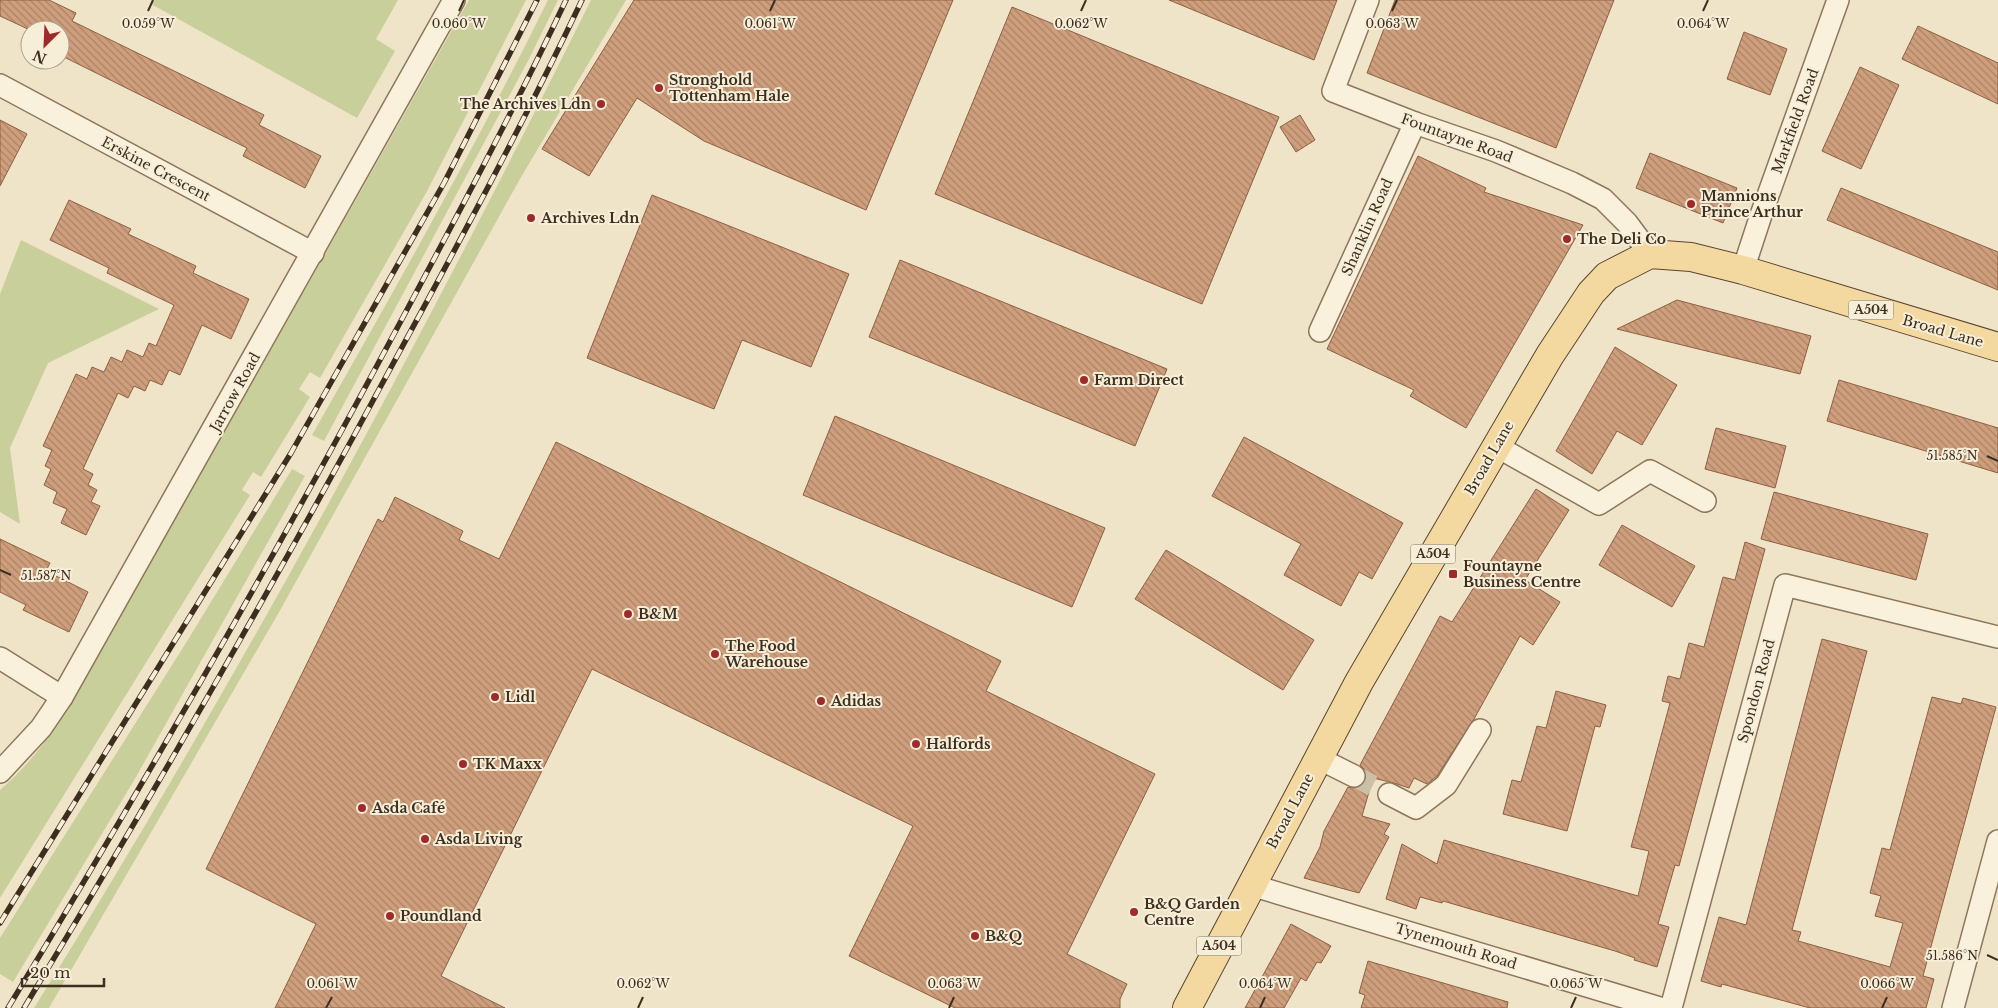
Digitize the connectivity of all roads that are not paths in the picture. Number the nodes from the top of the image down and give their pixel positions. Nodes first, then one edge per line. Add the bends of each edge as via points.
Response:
1 (454, 0) edge
2 (1368, 0) edge
3 (1838, 0) edge
4 (0, 86) edge
5 (1415, 123) junction
6 (313, 253) junction
7 (1650, 254) junction
8 (1744, 270) junction
9 (1320, 331) dead end
10 (1998, 347) edge
11 (1496, 446) junction
12 (1705, 502) dead end
13 (1998, 637) edge
14 (0, 658) edge
15 (62, 697) junction
16 (1480, 730) dead end
17 (1318, 758) junction
18 (0, 772) edge
19 (1354, 776) tunnel mouth
20 (1388, 794) tunnel mouth
21 (1998, 841) edge
22 (1251, 885) junction
23 (1187, 1008) edge
24 (1660, 1008) edge
25 (1671, 1008) edge
26 (1953, 1008) edge

1 - 6 street, Jarrow Road
2 - 5 street, Fountayne Road via 1333,91
3 - 8 street, Markfield Road
4 - 6 street, Erskine Crescent
5 - 7 street, Fountayne Road via 1496,151 1602,199 1627,223
5 - 9 street, Shanklin Road
6 - 15 street, Jarrow Road
7 - 8 main road, Broad Lane / A504 via 1690,257
7 - 11 main road, Broad Lane / A504 via 1607,276 1591,293
8 - 10 main road, Broad Lane / A504
11 - 12 street via 1599,504 1650,471
11 - 17 main road, Broad Lane / A504
13 - 25 street, Spondon Road via 1785,585
14 - 15 street
15 - 18 street, Jarrow Road via 41,728
16 - 20 street via 1446,785 1416,808
17 - 19 street
17 - 22 main road, Broad Lane / A504
21 - 26 street
22 - 23 main road, Broad Lane / A504
22 - 24 street, Tynemouth Road

